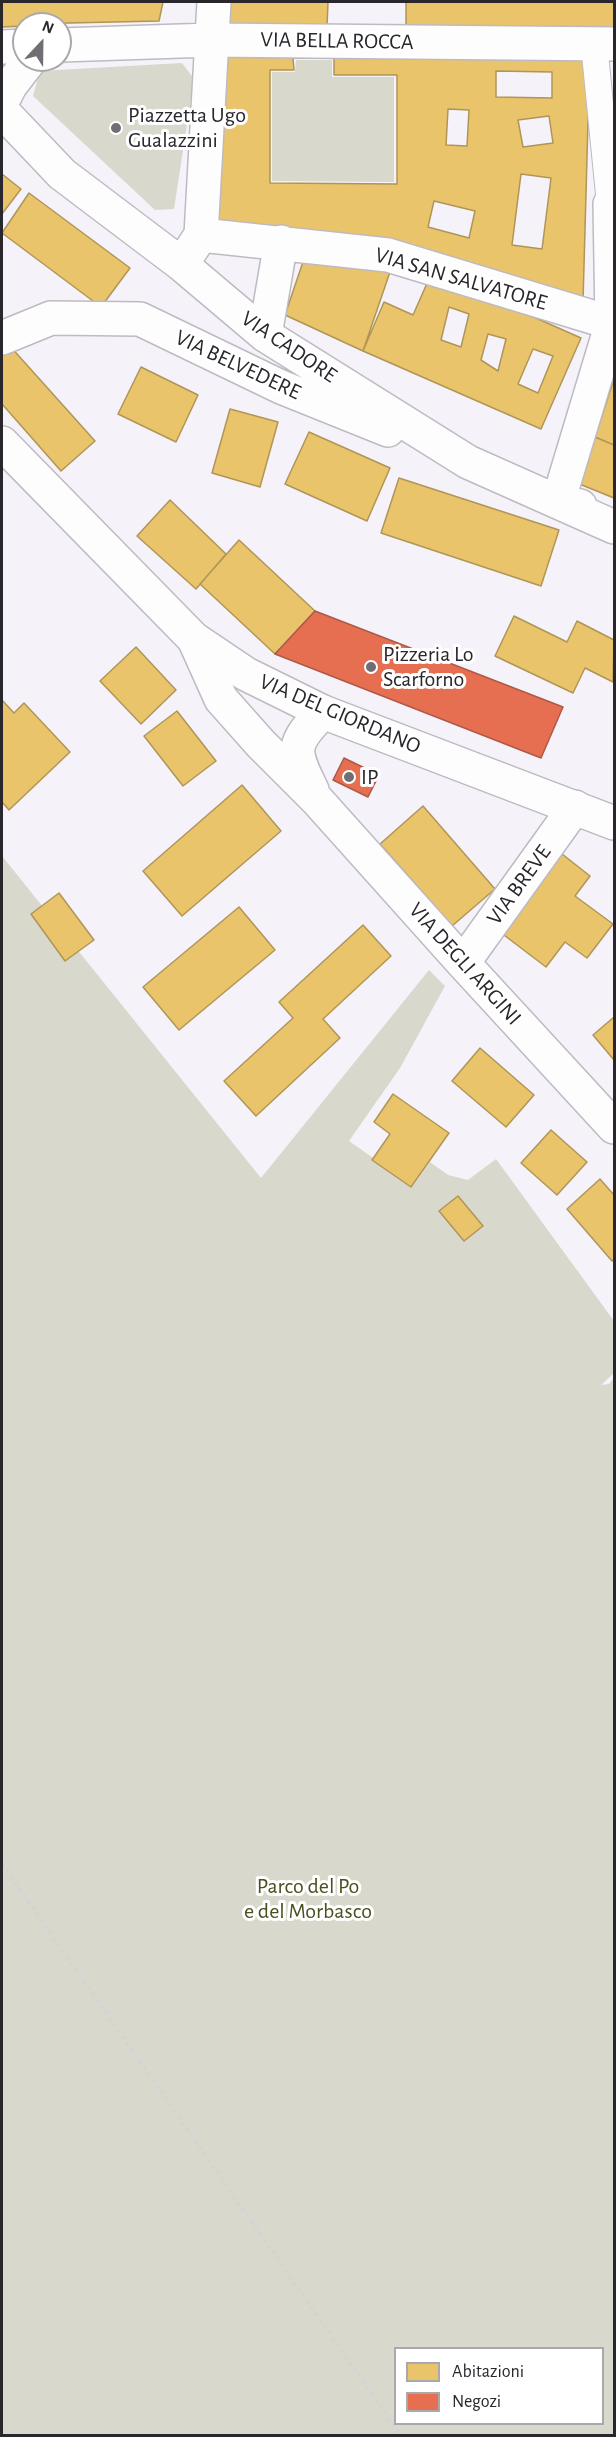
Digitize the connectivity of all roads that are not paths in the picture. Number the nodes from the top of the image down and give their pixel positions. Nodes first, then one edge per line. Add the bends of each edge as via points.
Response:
1 (214, 2) edge
2 (212, 40) junction
3 (604, 44) edge
4 (72, 45) edge
5 (21, 72) edge
6 (2, 102) edge
7 (2, 111) edge
8 (613, 204) edge
9 (201, 235) junction
10 (281, 242) junction
11 (181, 264) junction
12 (612, 322) junction
13 (265, 335) junction
14 (2, 338) edge
15 (2, 443) edge
16 (468, 462) junction
17 (558, 502) junction
18 (615, 511) edge
19 (615, 527) edge
20 (194, 639) junction
21 (322, 712) junction
22 (317, 800) junction
23 (575, 807) junction
24 (615, 823) edge
25 (463, 963) junction
26 (615, 1127) edge

1 - 2 street
2 - 3 street, VIA BELLA ROCCA
2 - 4 street, VIA BELLA ROCCA
2 - 9 street
3 - 8 street
5 - 6 street
7 - 11 street, VIA CADORE via 62,174
8 - 12 street
9 - 10 street, VIA SAN SALVATORE
9 - 11 street
10 - 12 street, VIA SAN SALVATORE via 388,255
10 - 13 street
11 - 13 street, VIA CADORE
12 - 17 street
13 - 16 street, VIA CADORE
14 - 16 street, VIA BELVEDERE via 51,318 140,319 281,387
15 - 20 street, VIA DEL GIORDANO
16 - 17 street, VIA CADORE
17 - 18 street
17 - 19 street, VIA CADORE
20 - 21 street, VIA DEL GIORDANO via 246,674
20 - 22 street, VIA DEGLI ARGINI via 221,699
21 - 22 street, VIA DEGLI ARGINI via 296,747
21 - 23 street, VIA DEL GIORDANO
22 - 25 street, VIA DEGLI ARGINI
23 - 24 street, VIA DEL GIORDANO
23 - 25 street, VIA BREVE
25 - 26 street, VIA DEGLI ARGINI

